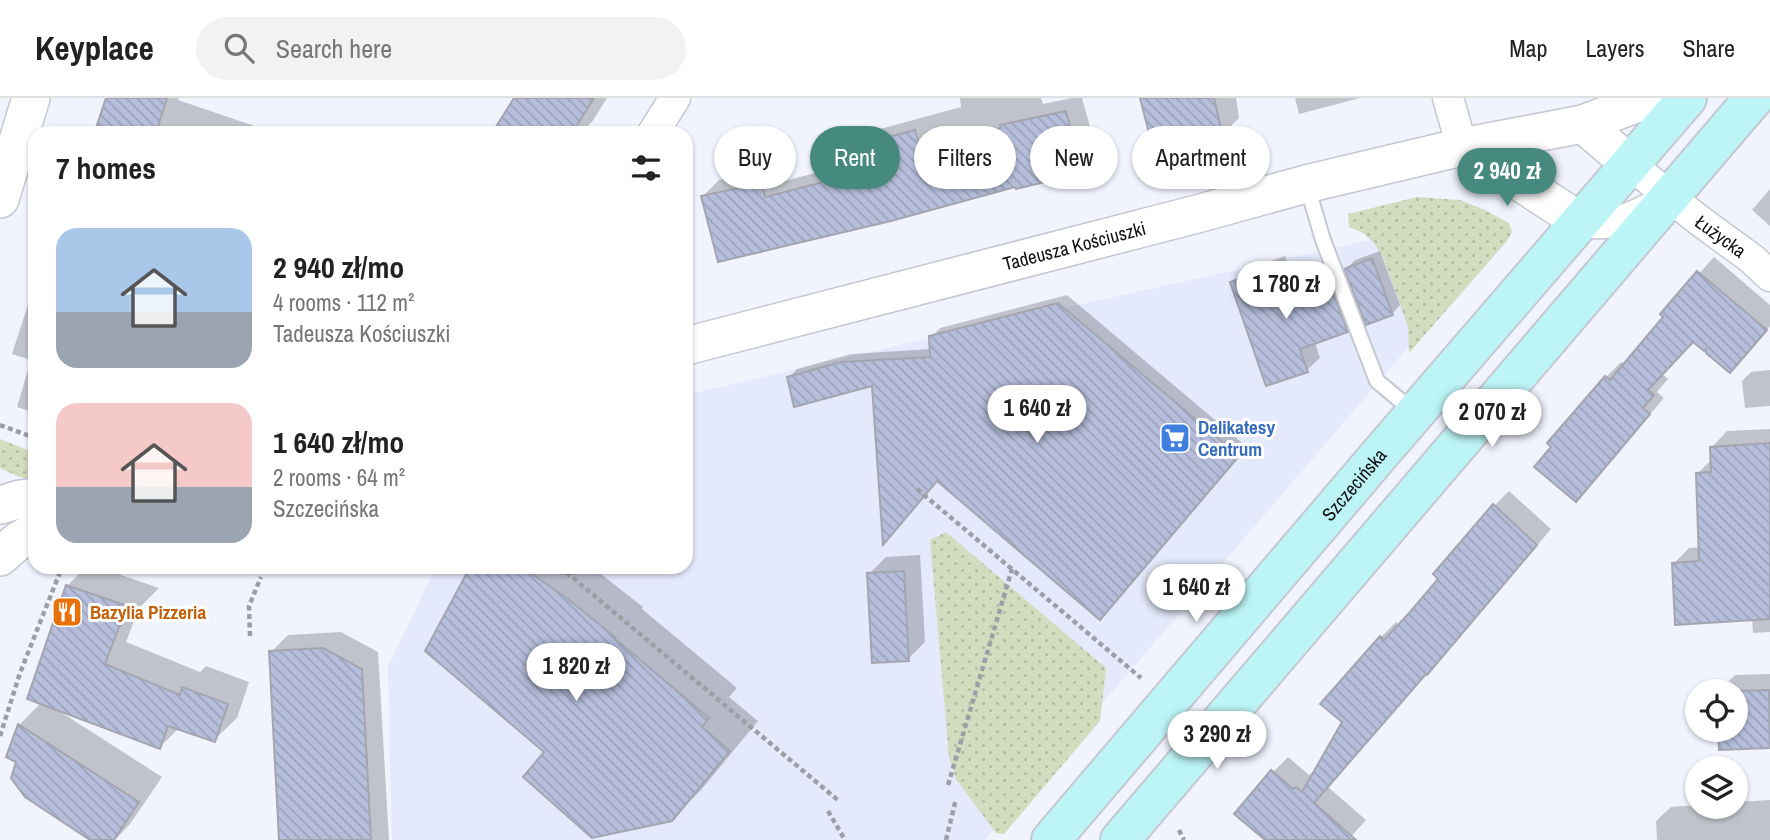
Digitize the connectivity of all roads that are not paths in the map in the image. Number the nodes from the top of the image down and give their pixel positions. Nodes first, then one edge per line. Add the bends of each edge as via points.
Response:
1 (675, 98) edge
2 (1448, 98) edge
3 (1651, 98) edge
4 (1687, 98) edge
5 (1754, 98) edge
6 (18, 116) edge
7 (1583, 124) junction
8 (657, 126) edge
9 (1462, 148) junction
10 (1630, 164) junction
11 (1306, 184) junction
12 (1670, 197) junction
13 (0, 199) edge
14 (1581, 222) junction
15 (1770, 276) edge
16 (693, 344) edge
17 (1416, 413) junction
18 (18, 504) edge
19 (0, 557) edge
20 (1051, 840) edge
21 (1119, 840) edge

1 - 8 street
2 - 9 street
3 - 7 street, Tadeusza Kościuszki
4 - 10 main road, Szczecińska
5 - 12 main road
6 - 13 street
7 - 9 street, Tadeusza Kościuszki
7 - 10 street
9 - 11 street, Tadeusza Kościuszki
9 - 14 street
10 - 12 street, Łużycka
10 - 14 main road, Szczecińska
11 - 16 street, Tadeusza Kościuszki
11 - 17 lane via 1377,382
12 - 14 street via 1620,222
12 - 15 street, Łużycka
12 - 21 main road
14 - 17 main road, Szczecińska
17 - 20 main road, Szczecińska
18 - 19 street via 18,541

